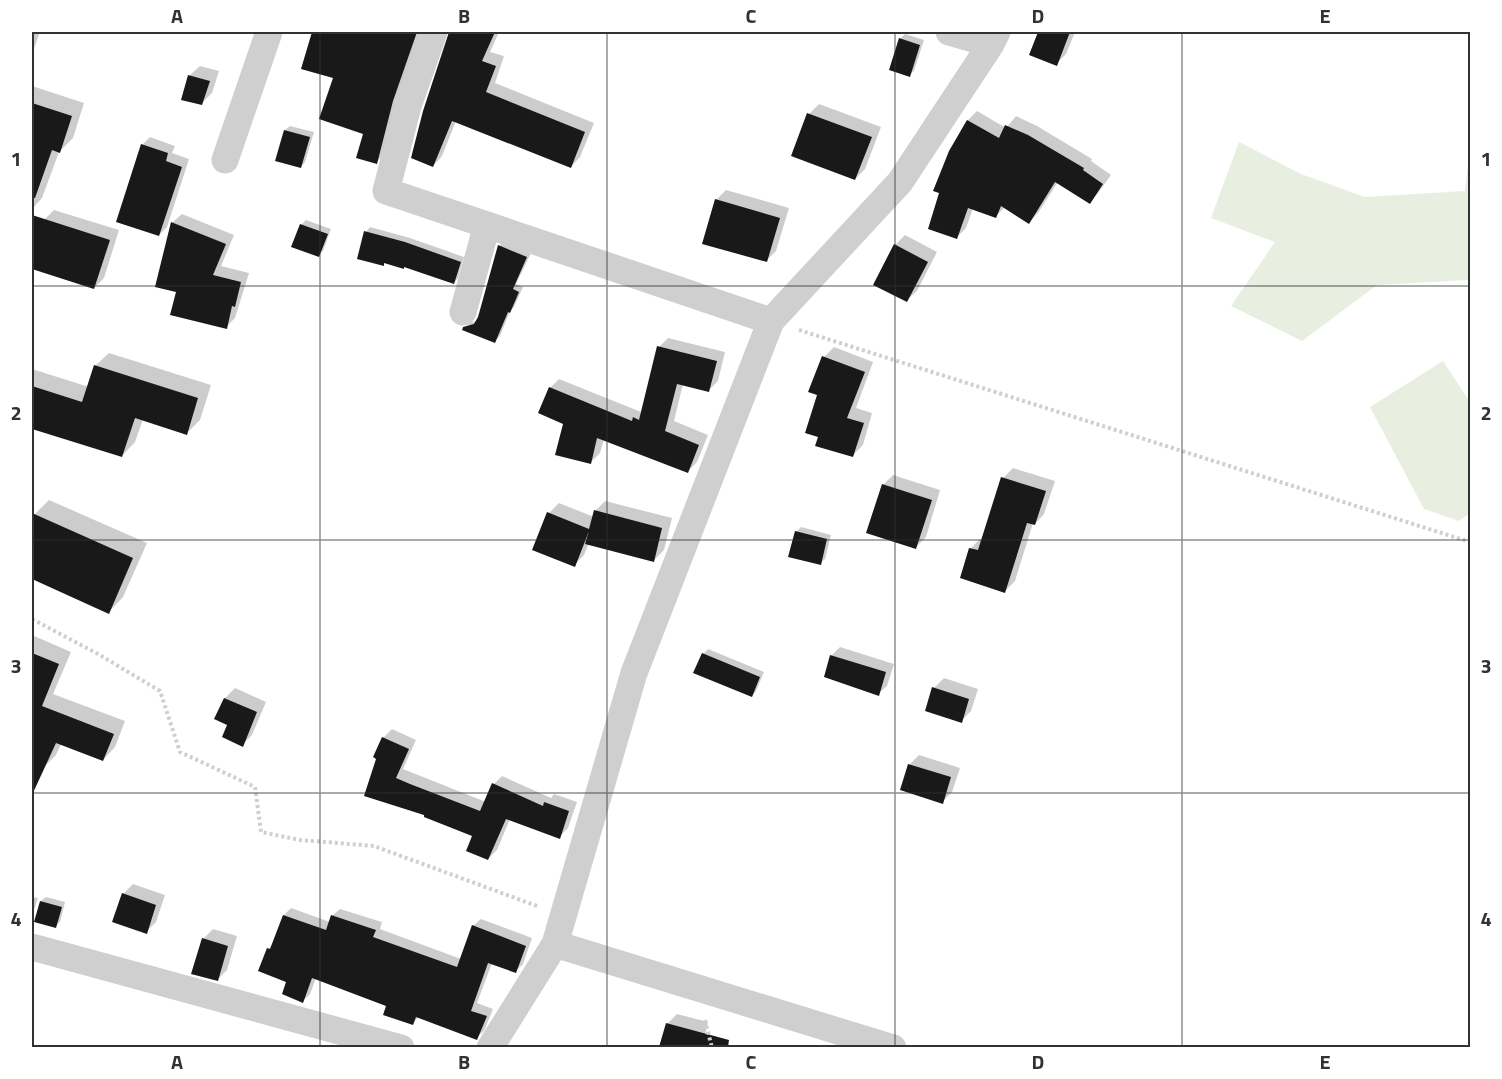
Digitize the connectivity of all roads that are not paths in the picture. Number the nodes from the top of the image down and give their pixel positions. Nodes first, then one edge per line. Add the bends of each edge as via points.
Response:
1 (269, 32) edge
2 (434, 32) edge
3 (949, 32) edge
4 (994, 38) edge
5 (225, 160) dead end
6 (487, 225) junction
7 (462, 312) dead end
8 (771, 321) junction
9 (555, 944) junction
10 (32, 947) edge
11 (401, 1047) edge
12 (490, 1047) edge
13 (893, 1047) edge

1 - 5 street
2 - 6 street via 408,106 386,191
3 - 4 street
4 - 8 street via 900,182
6 - 7 street
6 - 8 street
8 - 9 street via 634,673
9 - 12 street
9 - 13 street
10 - 11 street

